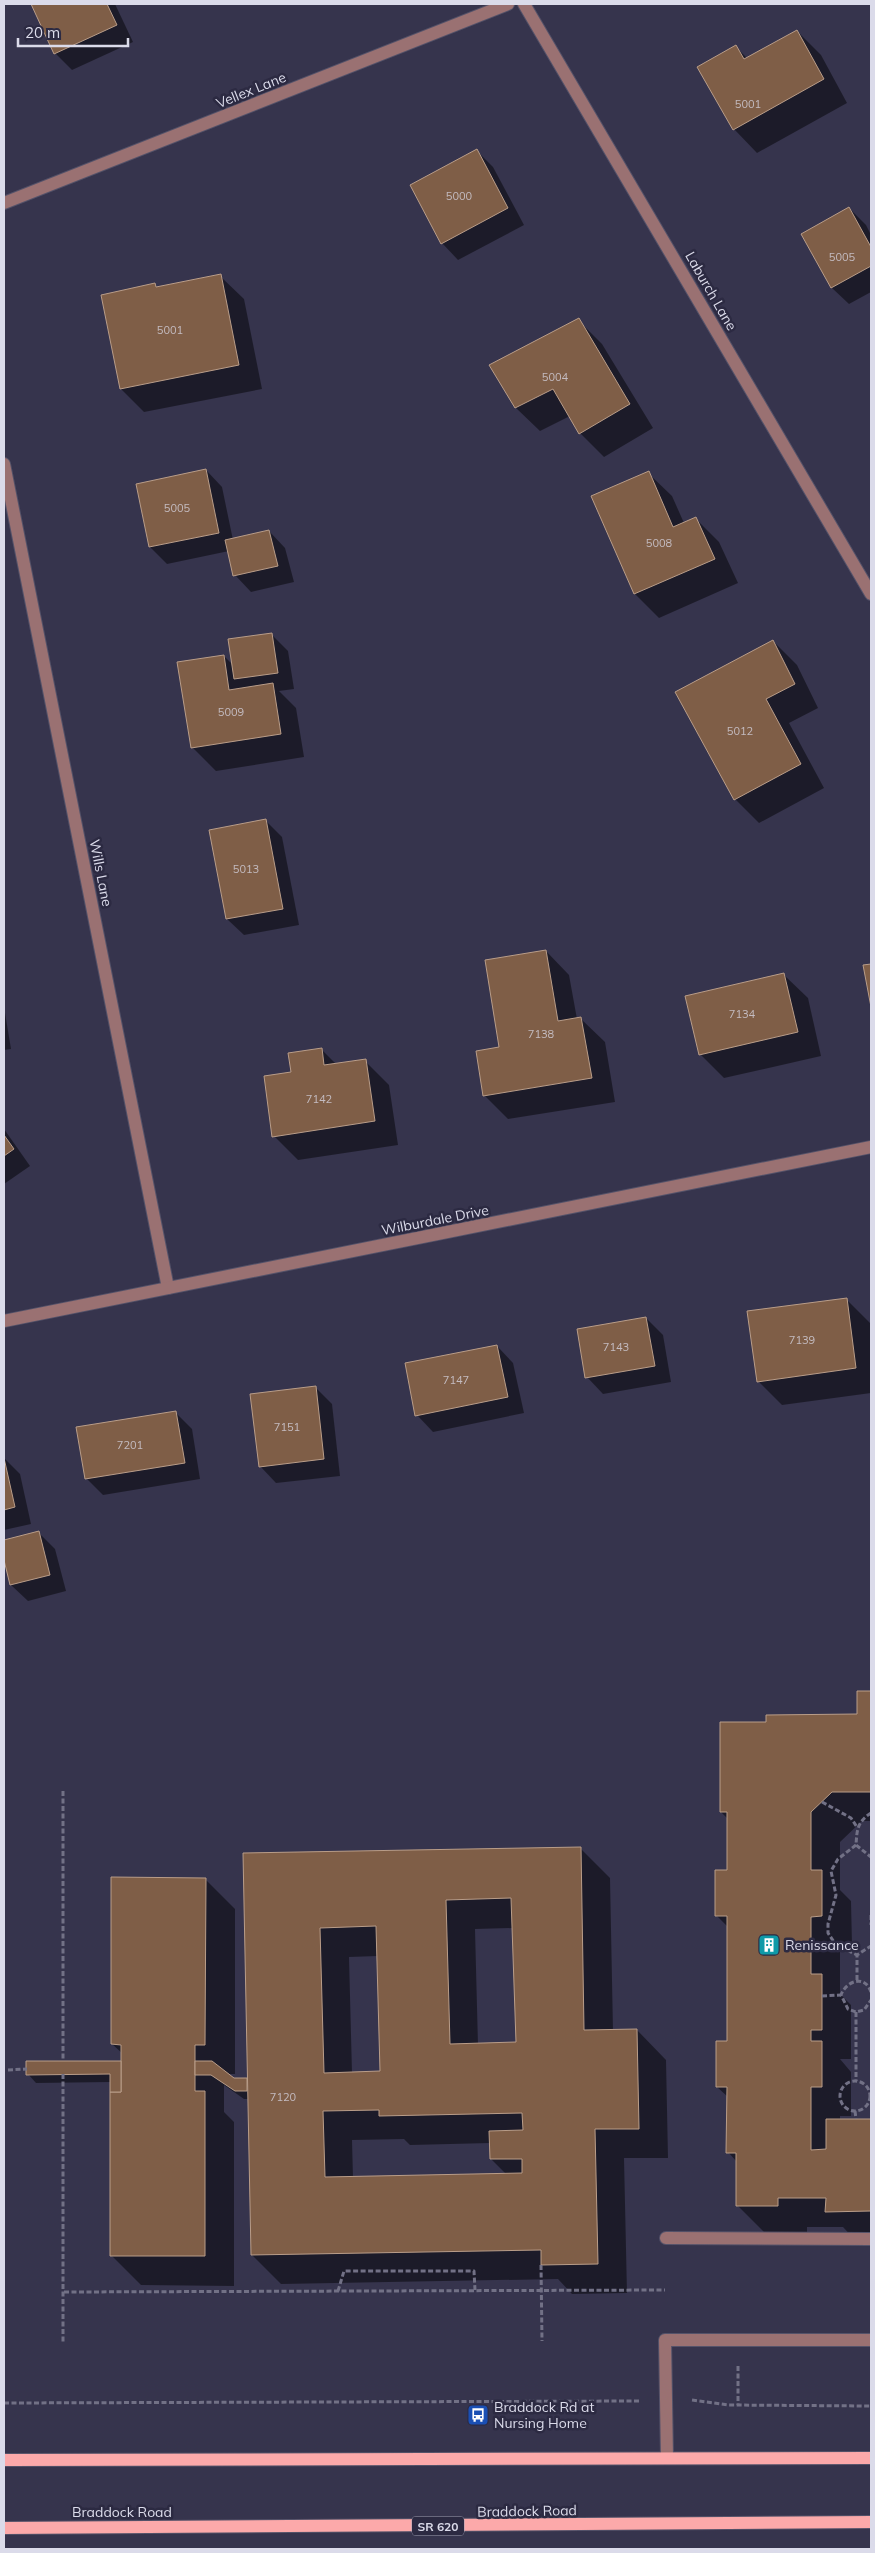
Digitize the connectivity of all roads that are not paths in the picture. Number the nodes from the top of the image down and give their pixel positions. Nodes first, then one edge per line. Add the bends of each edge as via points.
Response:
1 (508, 4) edge
2 (524, 4) edge
3 (4, 203) edge
4 (4, 464) edge
5 (871, 594) edge
6 (871, 1147) edge
7 (168, 1288) junction
8 (4, 1321) edge
9 (666, 2238) dead end
10 (871, 2239) edge
11 (871, 2340) edge
12 (667, 2458) junction
13 (871, 2458) edge
14 (4, 2460) edge
15 (871, 2522) edge
16 (4, 2528) edge

1 - 3 street, Vellex Lane
2 - 5 street, Laburch Lane
4 - 7 street, Wills Lane
6 - 7 street, Wilburdale Drive
7 - 8 street, Wilburdale Drive
9 - 10 street
11 - 12 street via 665,2340
12 - 13 main road
12 - 14 main road
15 - 16 main road, Braddock Road / SR 620

